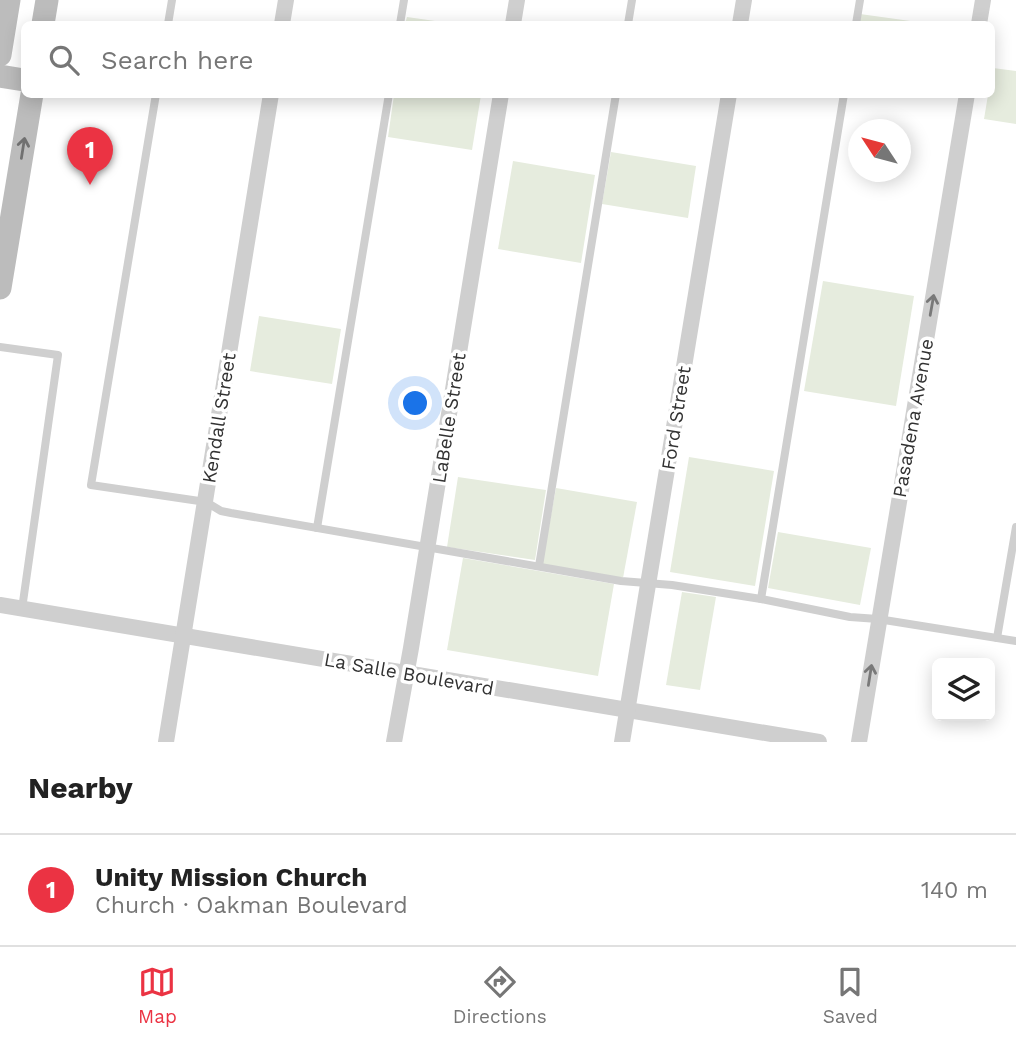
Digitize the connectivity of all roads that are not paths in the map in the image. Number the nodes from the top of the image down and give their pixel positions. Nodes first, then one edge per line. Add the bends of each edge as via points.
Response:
1 (9, 0) edge
2 (47, 0) edge
3 (172, 0) edge
4 (286, 0) edge
5 (404, 0) edge
6 (517, 0) edge
7 (632, 0) edge
8 (744, 0) edge
9 (860, 0) edge
10 (983, 0) edge
11 (44, 21) edge
12 (168, 21) edge
13 (282, 21) edge
14 (400, 21) edge
15 (514, 21) edge
16 (628, 21) edge
17 (740, 21) edge
18 (856, 21) edge
19 (980, 21) edge
20 (0, 55) edge
21 (0, 76) edge
22 (21, 80) edge
23 (31, 98) edge
24 (155, 98) edge
25 (270, 98) edge
26 (388, 98) edge
27 (500, 98) edge
28 (615, 98) edge
29 (728, 98) edge
30 (843, 98) edge
31 (966, 98) edge
32 (9, 182) edge
33 (1, 277) edge
34 (0, 348) edge
35 (206, 502) junction
36 (1016, 527) edge
37 (317, 528) junction
38 (428, 548) junction
39 (539, 566) junction
40 (650, 582) junction
41 (761, 599) junction
42 (0, 605) edge
43 (22, 609) junction
44 (878, 619) junction
45 (183, 636) junction
46 (997, 638) junction
47 (1016, 641) edge
48 (405, 673) junction
49 (628, 710) junction
50 (166, 742) edge
51 (394, 742) edge
52 (622, 742) edge
53 (819, 742) edge
54 (859, 742) edge

1 - 20 street
2 - 11 street
3 - 12 lane
4 - 13 street
5 - 14 lane
6 - 15 street
7 - 16 lane
8 - 17 street
9 - 18 lane
10 - 19 street
21 - 22 street
32 -> 23 street
24 - 35 lane via 91,485
25 - 35 street, Kendall Street
26 - 37 lane
27 - 38 street, LaBelle Street
28 - 39 lane
29 - 40 street, Ford Street
30 - 41 lane
44 -> 31 street, Pasadena Avenue
32 - 33 street
34 - 43 lane via 58,355
35 - 37 lane via 221,511
35 - 45 street, Kendall Street
36 - 46 lane
37 - 38 lane
38 - 39 lane
38 - 48 street, LaBelle Street
39 - 40 lane
40 - 41 lane
40 - 49 street, Ford Street
41 - 44 lane
42 - 43 street, La Salle Boulevard
43 - 45 street, La Salle Boulevard
44 - 46 lane
54 -> 44 street, Pasadena Avenue
45 - 48 street, La Salle Boulevard
45 - 50 street, Kendall Street
46 - 47 lane
48 - 49 street, La Salle Boulevard
48 - 51 street, LaBelle Street
49 - 52 street, Ford Street
49 - 53 street, La Salle Boulevard

